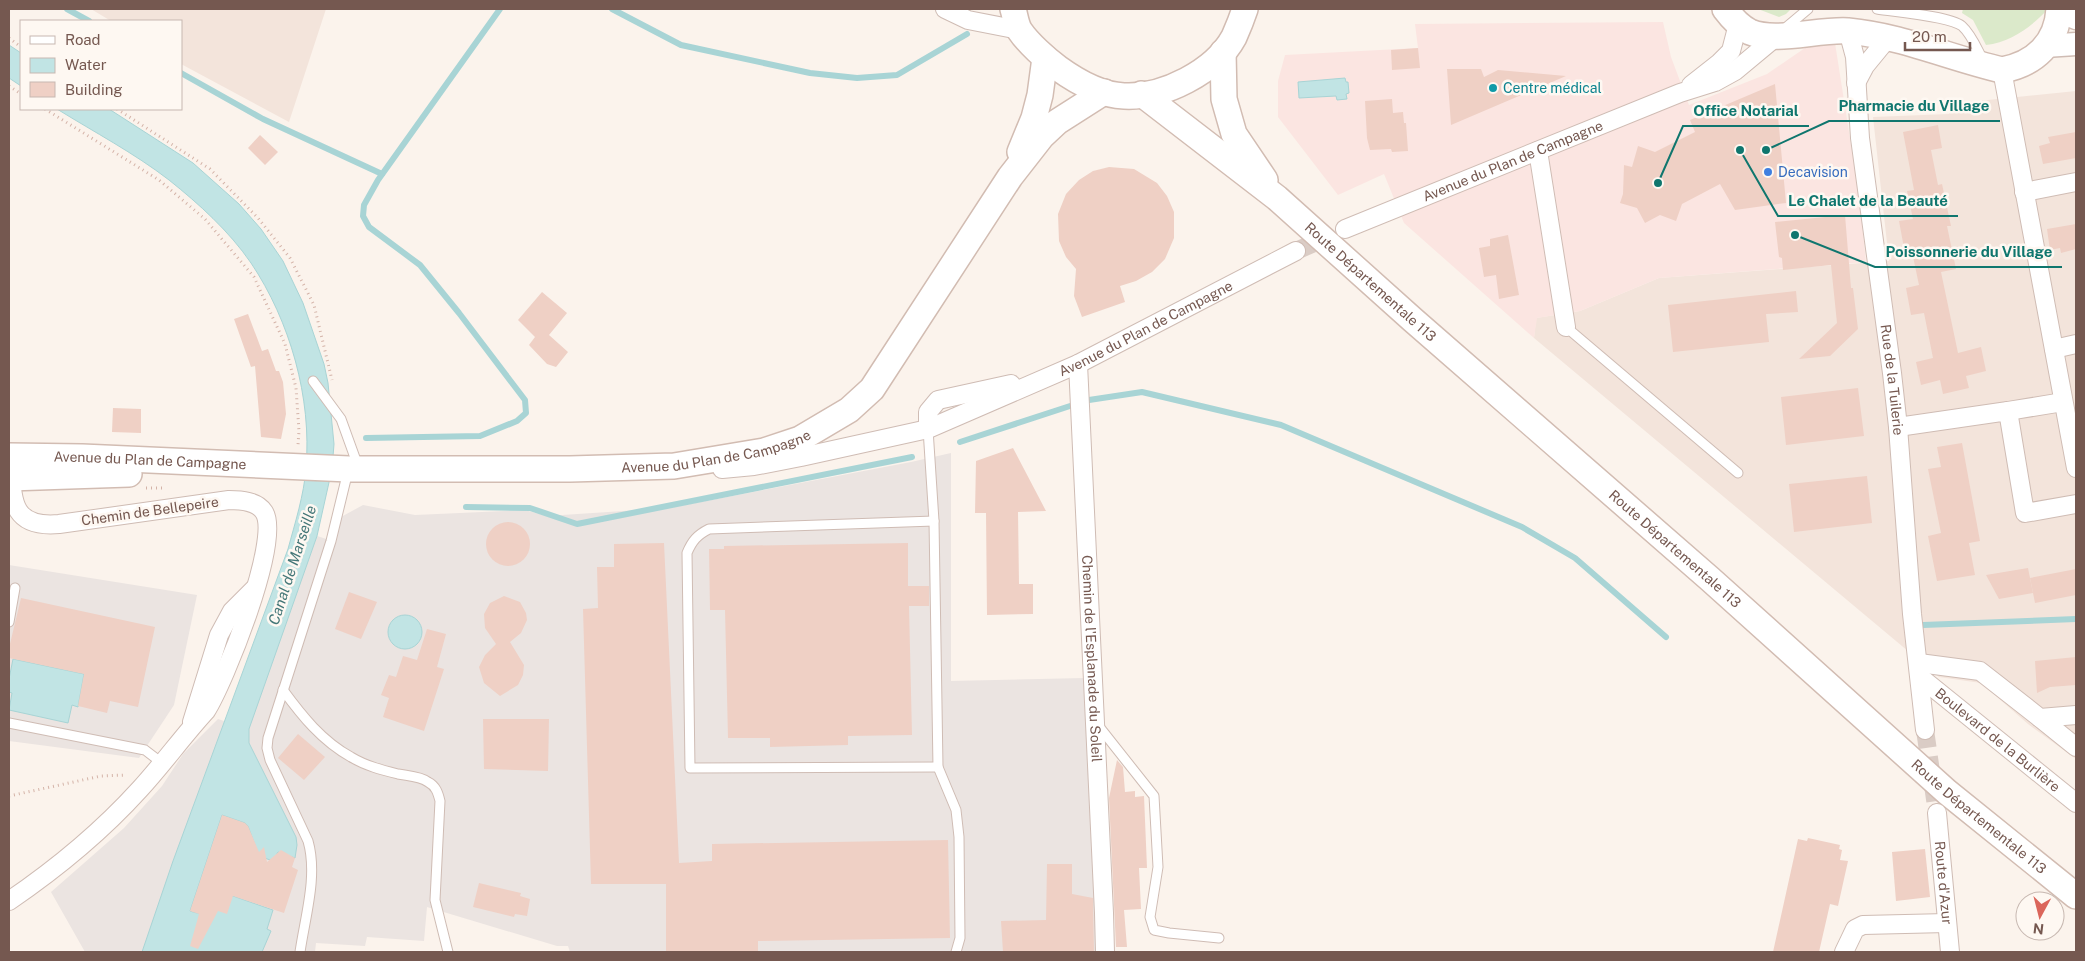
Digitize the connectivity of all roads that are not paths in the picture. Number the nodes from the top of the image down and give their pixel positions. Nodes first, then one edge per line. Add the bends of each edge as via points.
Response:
1 (945, 9) edge
2 (1245, 9) edge
3 (1808, 9) edge
4 (1877, 9) edge
5 (2065, 13) edge
6 (1732, 16) edge
7 (1016, 19) edge
8 (1848, 31) junction
9 (1776, 36) junction
10 (1888, 38) junction
11 (2076, 44) edge
12 (2045, 46) junction
13 (1223, 52) junction
14 (1045, 58) junction
15 (1994, 68) junction
16 (1856, 84) junction
17 (1104, 92) junction
18 (1680, 93) junction
19 (1142, 94) junction
20 (1538, 150) junction
21 (1010, 177) junction
22 (2076, 182) edge
23 (2024, 192) junction
24 (1277, 198) junction
25 (1345, 229) tunnel mouth
26 (1296, 251) tunnel mouth
27 (1566, 327) joint
28 (2076, 344) edge
29 (2054, 349) junction
30 (1078, 364) junction
31 (312, 381) dead end
32 (2063, 402) junction
33 (2008, 411) junction
34 (1898, 427) junction
35 (928, 429) junction
36 (674, 466) junction
37 (10, 467) edge
38 (2076, 468) edge
39 (348, 469) junction
40 (1738, 473) dead end
41 (2076, 504) edge
42 (934, 521) junction
43 (15, 588) dead end
44 (9, 622) edge
45 (1919, 670) junction
46 (283, 690) junction
47 (2076, 715) edge
48 (2040, 718) junction
49 (9, 722) edge
50 (1095, 722) junction
51 (1926, 730) tunnel mouth
52 (2076, 747) edge
53 (938, 767) junction
54 (157, 769) junction
55 (2076, 803) edge
56 (1936, 813) tunnel mouth
57 (2076, 896) edge
58 (9, 901) edge
59 (1947, 923) junction
60 (1220, 938) dead end
61 (300, 952) edge
62 (448, 952) edge
63 (956, 952) edge
64 (1105, 952) edge
65 (1844, 952) edge
66 (1950, 952) edge

1 - 7 street via 968,20
2 - 13 main road via 1233,38
3 - 9 lane
4 - 15 lane via 1960,25
5 - 12 main road
6 - 9 main road via 1750,32
6 - 18 street, Avenue du Plan de Campagne via 1731,51
7 - 14 main road
8 - 9 main road
8 - 10 main road
8 - 16 street, Rue de la Tuilerie via 1855,57
9 - 18 street, Avenue du Plan de Campagne via 1735,71 1715,82
10 - 15 main road
10 - 16 street via 1865,66
11 - 12 street
12 - 15 main road via 2032,60 2017,67
13 - 19 main road via 1200,73 1172,87
13 - 24 main road, Route Départementale 113 via 1224,99 1234,134
14 - 17 main road via 1071,77
14 - 21 main road, Avenue du Plan de Campagne via 1036,110
15 - 23 street
16 - 34 street, Rue de la Tuilerie via 1860,138
17 - 19 main road via 1124,96
17 - 21 main road, Avenue du Plan de Campagne via 1057,122
18 - 20 street, Avenue du Plan de Campagne
19 - 24 main road, Route Départementale 113
20 - 25 street, Avenue du Plan de Campagne
20 - 27 street
21 - 36 main road, Avenue du Plan de Campagne via 872,389 849,410 800,439 764,451
22 - 23 street
23 - 29 street
24 - 57 main road, Route Départementale 113 via 1947,792
26 - 30 street, Avenue du Plan de Campagne
27 - 40 lane
28 - 29 street
29 - 32 street
30 - 35 street, Avenue du Plan de Campagne via 1048,376 938,400 928,412
30 - 50 street, Chemin de l'Esplanade du Soleil
31 - 39 lane via 341,419
32 - 33 street
32 - 38 street
33 - 34 street
33 - 41 street via 2025,513
34 - 45 street, Rue de la Tuilerie
35 - 36 street via 754,466 720,469
35 - 42 lane
36 - 39 main road, Avenue du Plan de Campagne
37 - 39 main road, Avenue du Plan de Campagne via 82,457
37 - 54 street, Chemin de Bellepeire via 12,494 19,514 34,524 47,525 229,500 254,504 265,512 269,527 257,585 235,649 206,711
39 - 46 lane via 331,541
42 - 53 lane
42 - 53 lane via 709,529 698,535 687,553 690,768
43 - 44 lane
45 - 48 street via 1980,671
45 - 51 street, Rue de la Tuilerie
45 - 55 street, Boulevard de la Burlière
46 - 61 lane via 267,748 311,854 312,870
46 - 62 lane via 305,720 350,757 373,768 429,782 437,790 440,801 435,900
47 - 48 street
48 - 52 street
49 - 54 lane via 145,750
50 - 60 lane via 1154,796 1158,867 1150,917 1154,930
50 - 64 street, Chemin de l'Esplanade du Soleil
53 - 63 lane via 956,810 959,836 960,938
54 - 58 street, Chemin de Bellepeire via 93,836
56 - 59 street, Route d'Azur
59 - 65 street via 1863,925 1855,929
59 - 66 street, Route d'Azur

